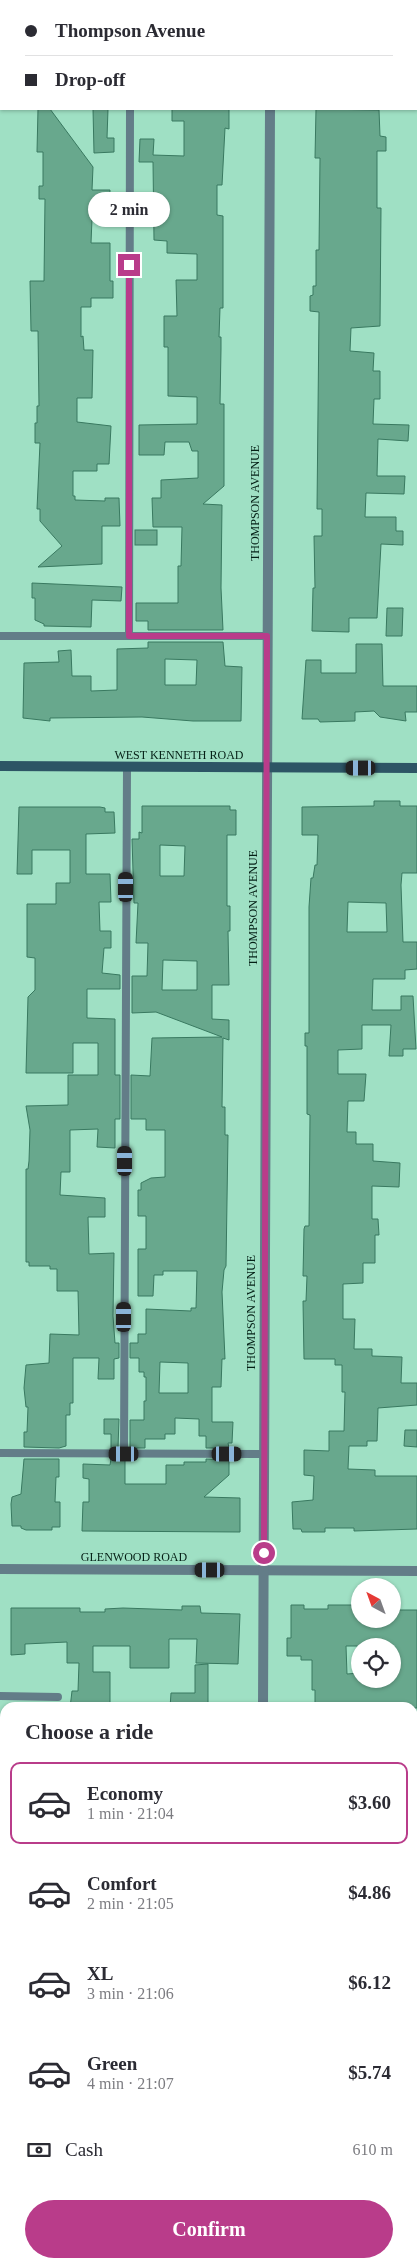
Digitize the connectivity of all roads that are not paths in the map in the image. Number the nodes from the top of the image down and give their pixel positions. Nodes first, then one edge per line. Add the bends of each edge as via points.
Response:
1 (130, 110) edge
2 (270, 110) edge
3 (0, 636) edge
4 (129, 636) junction
5 (267, 636) junction
6 (0, 766) edge
7 (127, 767) junction
8 (266, 768) junction
9 (417, 768) edge
10 (0, 1453) edge
11 (124, 1454) junction
12 (263, 1454) junction
13 (0, 1569) edge
14 (264, 1570) junction
15 (417, 1571) edge
16 (0, 1696) edge
17 (58, 1697) dead end
18 (263, 1702) edge

1 - 4 lane
2 - 5 street, THOMPSON AVENUE
3 - 4 lane
4 - 5 lane
5 - 8 street, THOMPSON AVENUE
6 - 7 street, WEST KENNETH ROAD
7 - 8 street, WEST KENNETH ROAD
7 - 11 lane
8 - 9 street, WEST KENNETH ROAD
8 - 12 street, THOMPSON AVENUE
10 - 11 lane
11 - 12 lane
12 - 14 street, THOMPSON AVENUE
13 - 14 street, GLENWOOD ROAD
14 - 15 street, GLENWOOD ROAD
14 - 18 street, THOMPSON AVENUE
16 - 17 lane

